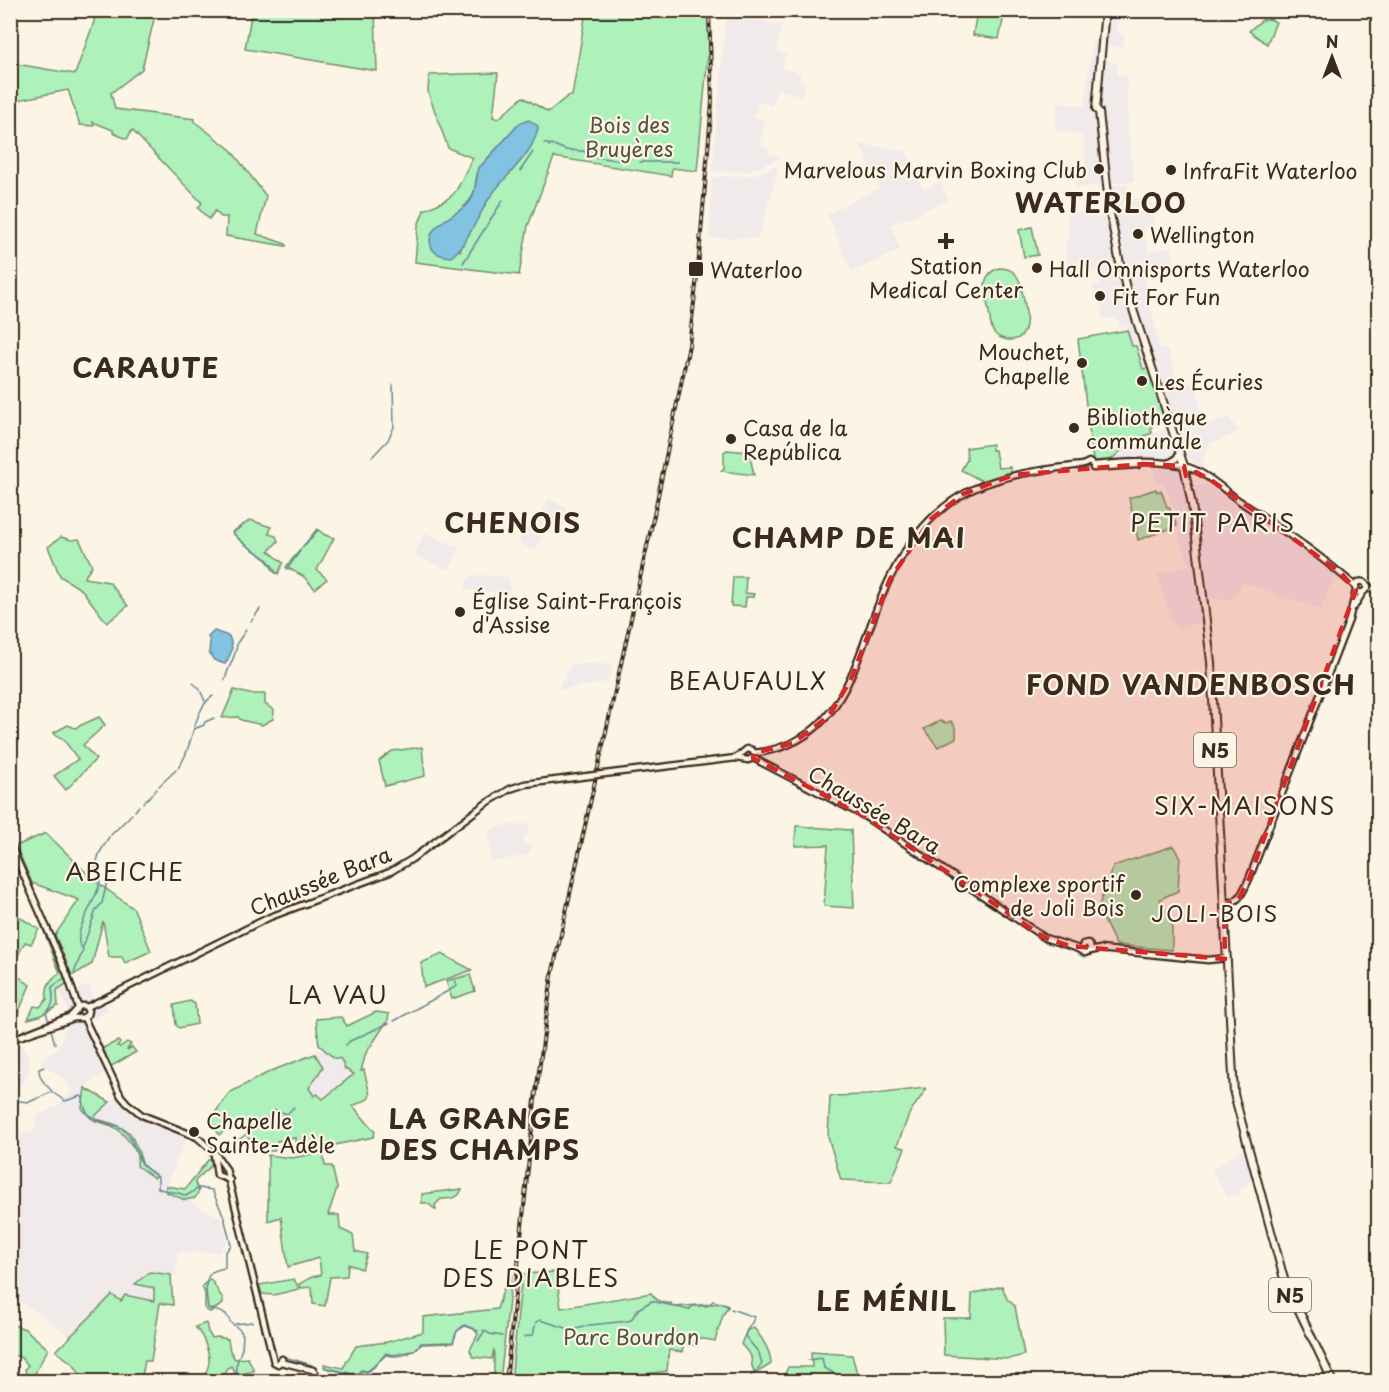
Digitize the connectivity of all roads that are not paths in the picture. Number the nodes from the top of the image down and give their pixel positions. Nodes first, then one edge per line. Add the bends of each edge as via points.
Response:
1 (1107, 10) edge
2 (1101, 77) junction
3 (1099, 108) junction
4 (1179, 453) junction
5 (1169, 463) junction
6 (1184, 466) junction
7 (1196, 472) junction
8 (1188, 480) junction
9 (1357, 586) junction
10 (1365, 589) junction
11 (1378, 595) edge
12 (1353, 607) junction
13 (753, 755) junction
14 (743, 756) junction
15 (10, 844) edge
16 (1224, 903) junction
17 (1081, 948) junction
18 (1090, 948) junction
19 (1227, 958) junction
20 (83, 1012) junction
21 (65, 1022) junction
22 (91, 1031) junction
23 (18, 1037) junction
24 (10, 1040) edge
25 (103, 1057) junction
26 (212, 1149) junction
27 (222, 1166) junction
28 (216, 1169) junction
29 (224, 1176) junction
30 (316, 1382) edge
31 (1333, 1382) edge

1 - 2 main road, N5
2 - 3 main road, N5
2 - 3 main road, N5
3 - 4 main road, N5 via 1118,255
4 - 5 main road
4 - 6 main road, N5
5 - 6 main road
5 - 13 main road via 1093,466 1090,462 1086,466 1013,475 959,497 914,538 890,579 851,679 829,716 793,743
6 - 7 main road
6 - 8 main road, N5
7 - 8 main road
7 - 9 main road
8 - 16 main road, N5 via 1211,662
9 - 10 main road
9 - 10 main road via 1363,581
9 - 12 main road
10 - 11 main road
10 - 12 main road
12 - 16 main road via 1245,889 1238,900
13 - 14 main road via 748,760
13 - 14 main road via 747,748
13 - 17 main road, Chaussée Bara via 864,816 1035,932
14 - 20 main road, Chaussée Bara, bridge via 525,784 503,793 390,872 270,917
15 - 20 main road
16 - 19 main road, N5
17 - 18 main road via 1085,953
17 - 18 main road via 1085,943
18 - 19 main road via 1208,960
19 - 31 main road, N5 via 1237,1106 1284,1279
20 - 21 main road
20 - 22 main road
20 - 23 main road
20 - 25 main road
21 - 22 main road via 79,1020
21 - 23 main road
22 - 25 main road
23 - 24 main road
25 - 26 main road via 127,1103 142,1114 195,1136
26 - 27 main road
26 - 28 main road
27 - 28 main road
27 - 29 main road via 226,1170
28 - 29 main road via 217,1175
29 - 30 main road via 230,1180 275,1363 283,1361 313,1370

